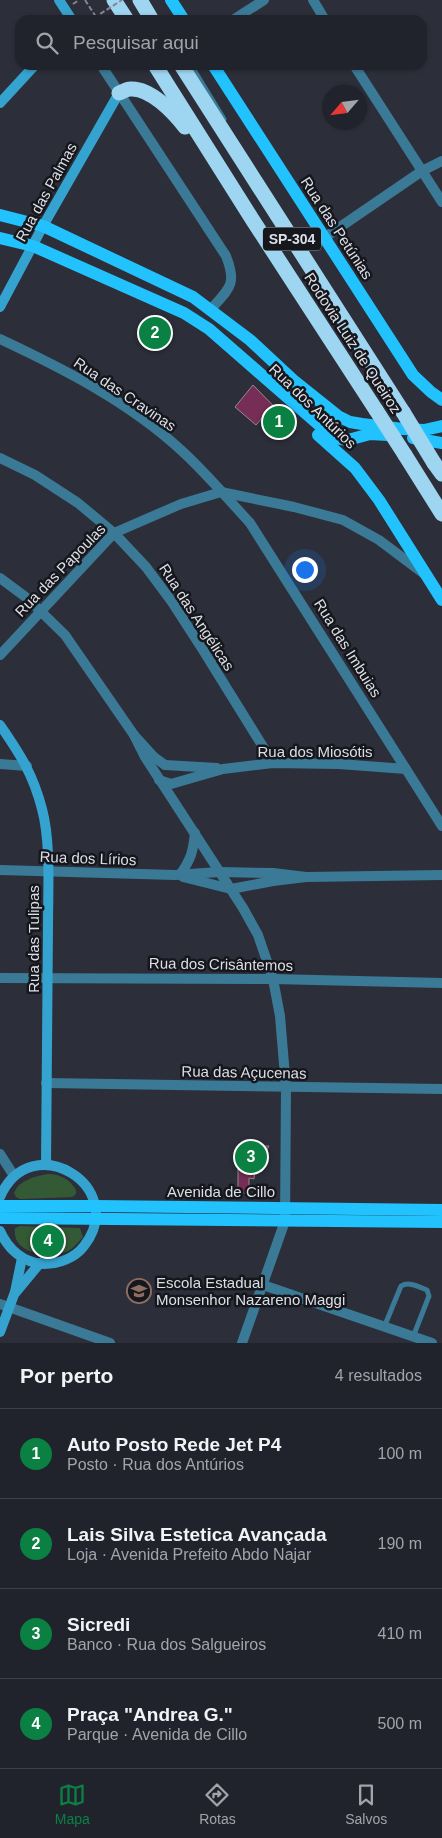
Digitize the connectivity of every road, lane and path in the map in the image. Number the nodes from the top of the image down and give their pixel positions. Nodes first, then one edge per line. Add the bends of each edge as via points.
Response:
1 (58, 0) edge
2 (85, 0) edge
3 (122, 0) edge
4 (141, 0) edge
5 (172, 0) edge
6 (264, 0) edge
7 (312, 0) edge
8 (68, 15) edge
9 (95, 15) edge
10 (101, 15) edge
11 (149, 15) edge
12 (154, 15) edge
13 (181, 15) edge
14 (241, 15) edge
15 (322, 15) edge
16 (30, 70) edge
17 (104, 70) edge
18 (158, 70) edge
19 (184, 70) edge
20 (194, 70) edge
21 (216, 70) edge
22 (357, 70) edge
23 (119, 93) junction
24 (0, 103) edge
25 (442, 161) edge
26 (422, 171) junction
27 (258, 184) junction
28 (442, 202) edge
29 (0, 208) edge
30 (0, 215) edge
31 (252, 219) junction
32 (38, 225) junction
33 (0, 238) edge
34 (324, 238) junction
35 (33, 246) junction
36 (0, 307) edge
37 (211, 309) junction
38 (0, 339) edge
39 (245, 360) junction
40 (442, 400) edge
41 (350, 422) junction
42 (442, 426) edge
43 (324, 430) junction
44 (442, 443) edge
45 (331, 446) junction
46 (0, 458) edge
47 (438, 469) edge
48 (221, 492) junction
49 (442, 514) edge
50 (114, 533) junction
51 (426, 575) junction
52 (0, 578) edge
53 (442, 600) edge
54 (40, 611) junction
55 (0, 655) edge
56 (0, 725) edge
57 (134, 734) junction
58 (273, 763) junction
59 (0, 764) edge
60 (165, 765) junction
61 (26, 766) junction
62 (223, 769) junction
63 (406, 769) junction
64 (159, 780) junction
65 (442, 826) edge
66 (194, 833) junction
67 (0, 870) edge
68 (48, 872) junction
69 (220, 872) junction
70 (177, 875) junction
71 (442, 875) edge
72 (306, 876) junction
73 (231, 889) junction
74 (0, 978) edge
75 (48, 978) junction
76 (273, 979) junction
77 (442, 983) edge
78 (46, 1083) junction
79 (286, 1088) junction
80 (442, 1089) edge
81 (0, 1154) edge
82 (46, 1164) junction
83 (14, 1176) junction
84 (0, 1196) edge
85 (0, 1206) edge
86 (442, 1210) edge
87 (95, 1212) junction
88 (285, 1215) junction
89 (0, 1218) edge
90 (442, 1222) edge
91 (0, 1231) edge
92 (22, 1258) junction
93 (40, 1264) junction
94 (263, 1284) junction
95 (15, 1292) junction
96 (5, 1306) edge
97 (385, 1325) junction
98 (0, 1332) edge
99 (413, 1336) junction
100 (110, 1343) edge
101 (242, 1343) edge
102 (432, 1343) edge

1 - 8 main road
2 - 9 path
3 - 10 path, bridge
4 - 11 highway
4 - 12 lane
5 - 13 main road
6 - 14 street
7 - 15 street
16 - 24 main road
17 - 23 street
18 - 31 highway, Rodovia Luiz de Queiroz / SP-304
19 - 27 highway, Rodovia Luiz de Queiroz / SP-304
20 - 27 lane via 218,107
21 - 34 main road, Rua das Petúnias
22 - 26 street
23 - 31 highway via 130,89 141,91 177,117
23 - 32 main road, Rua das Palmas
23 - 37 street via 226,256 232,272 230,286
25 - 26 street
26 - 28 street
26 - 34 street
27 - 47 highway, Rodovia Luiz de Queiroz / SP-304, bridge
29 - 32 main road
30 - 32 main road
31 - 49 highway, Rodovia Luiz de Queiroz / SP-304, bridge
32 - 35 main road, Rua das Palmas
32 - 37 main road via 193,297
33 - 35 main road
34 - 40 main road, Rua das Petúnias via 413,375
35 - 36 main road, Rua das Palmas
35 - 39 main road via 184,313 209,329
37 - 41 main road via 328,410
38 - 48 street, Rua das Cravinas via 56,366 127,409 182,451
39 - 43 main road
39 - 45 main road, Rua dos Antúrios via 262,382
41 - 42 main road via 424,430
41 - 43 main road via 331,420
43 - 44 main road via 343,440 381,434
43 - 45 main road
45 - 51 main road, Rua dos Antúrios via 360,474
46 - 50 street, Rua das Angélicas via 35,475 78,503
48 - 50 street, Rua das Papoulas via 181,504
48 - 51 street, Rua das Papoulas via 343,520 379,540
48 - 63 street, Rua das Imbuias via 250,523
50 - 54 street, Rua das Papoulas
50 - 58 street, Rua das Angélicas via 146,567 172,602
51 - 53 main road, Rua dos Antúrios
52 - 54 street
54 - 55 street, Rua das Papoulas
54 - 57 street via 65,635
56 - 61 main road, Rua das Tulipas
57 - 60 street
57 - 64 street
58 - 62 street, Rua dos Miosótis
58 - 63 street, Rua dos Miosótis
59 - 61 street
60 - 62 street, Rua dos Miosótis
60 - 64 street
61 - 68 main road, Rua das Tulipas via 43,811
62 - 64 street, Rua dos Miosótis via 171,784
63 - 65 street, Rua das Imbuias
64 - 66 street
66 - 69 street
66 - 70 street via 189,862
67 - 68 street, Rua dos Lírios
68 - 70 street, Rua dos Lírios
68 - 75 main road, Rua das Tulipas
69 - 70 street, Rua dos Lírios
69 - 72 street, Rua dos Lírios
69 - 73 street
70 - 73 street, Rua dos Lírios
71 - 72 street, Rua dos Lírios
72 - 73 street, Rua dos Lírios
73 - 76 street via 258,935
74 - 75 street, Rua dos Crisântemos
75 - 76 street, Rua dos Crisântemos
75 - 78 main road, Rua das Tulipas
76 - 77 street, Rua dos Crisântemos
76 - 79 street via 280,1016
78 - 79 street, Rua das Açucenas
78 - 82 main road, Rua das Tulipas
79 - 80 street, Rua das Açucenas
79 - 88 street
81 - 83 street
82 - 83 main road
82 - 87 main road via 78,1176 86,1185
83 - 84 main road
85 - 87 main road, Avenida de Cillo
86 - 88 main road, Avenida de Cillo
87 - 88 main road, Avenida de Cillo
87 - 89 main road, Avenida de Cillo
87 - 93 main road via 94,1229 82,1249 63,1261
88 - 90 main road, Avenida de Cillo
88 - 94 street
91 - 92 main road via 12,1250
92 - 93 main road
92 - 95 main road
93 - 95 main road
94 - 97 street
94 - 101 street
95 - 96 main road
96 - 98 main road
96 - 100 street
97 - 99 street
97 - 99 lane via 401,1286 407,1284 427,1290 429,1296
99 - 102 street

